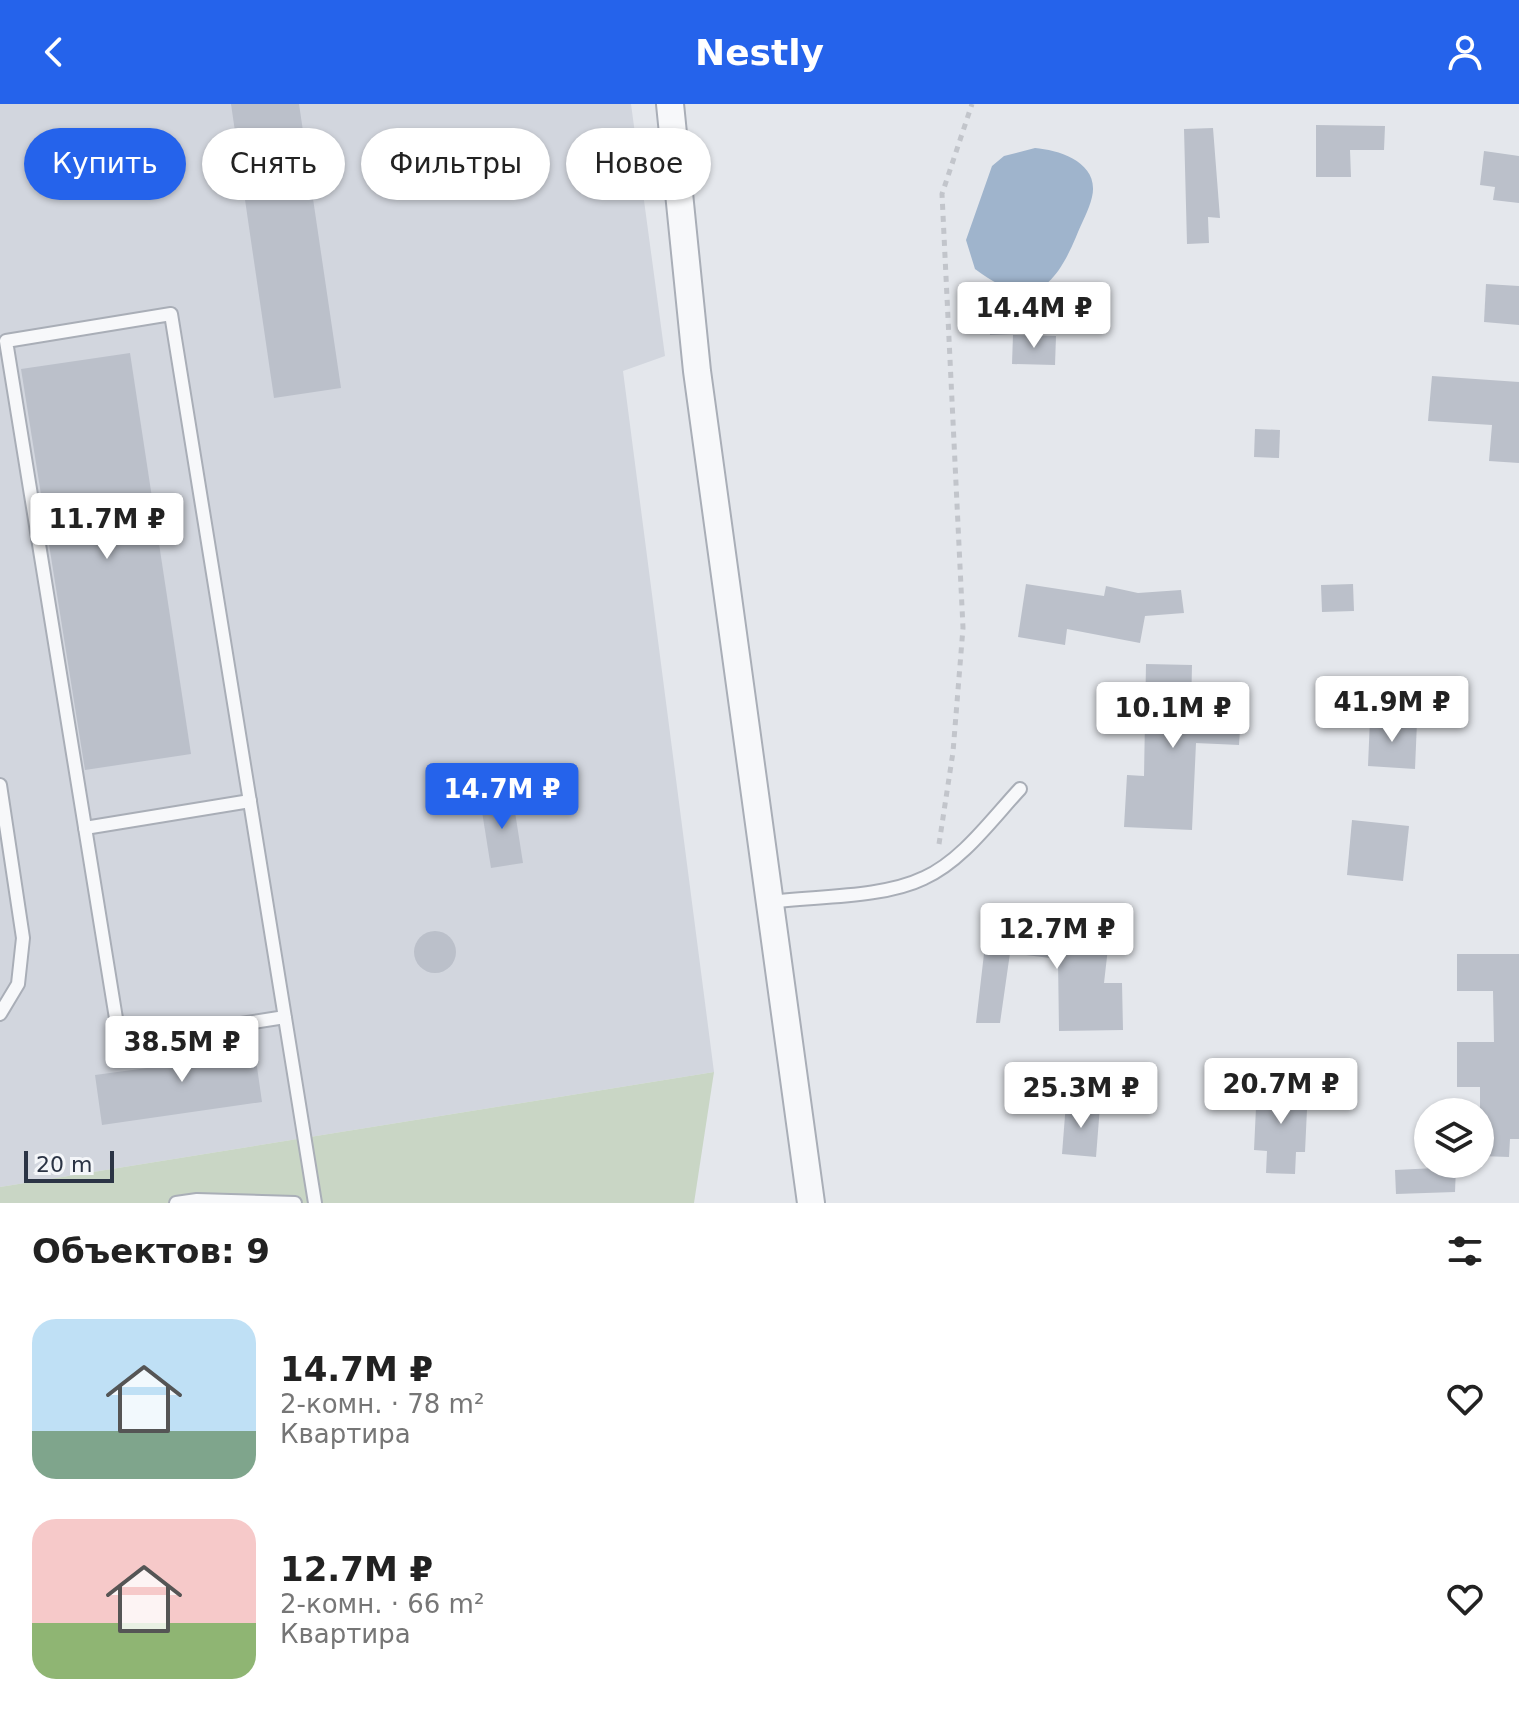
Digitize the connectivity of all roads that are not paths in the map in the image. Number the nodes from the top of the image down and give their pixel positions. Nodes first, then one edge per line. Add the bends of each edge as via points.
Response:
1 (670, 104) edge
2 (0, 785) edge
3 (1020, 789) dead end
4 (250, 801) junction
5 (85, 828) junction
6 (770, 902) junction
7 (0, 1014) edge
8 (285, 1017) junction
9 (176, 1203) edge
10 (295, 1203) edge
11 (315, 1203) edge
12 (811, 1203) edge

1 - 6 street via 697,371
2 - 7 lane via 23,938 18,984
3 - 6 lane via 962,851 926,878 897,887
4 - 5 lane
4 - 5 lane via 171,314 6,341
4 - 8 lane
5 - 8 lane via 120,1043
6 - 12 street
8 - 11 lane
9 - 10 lane

